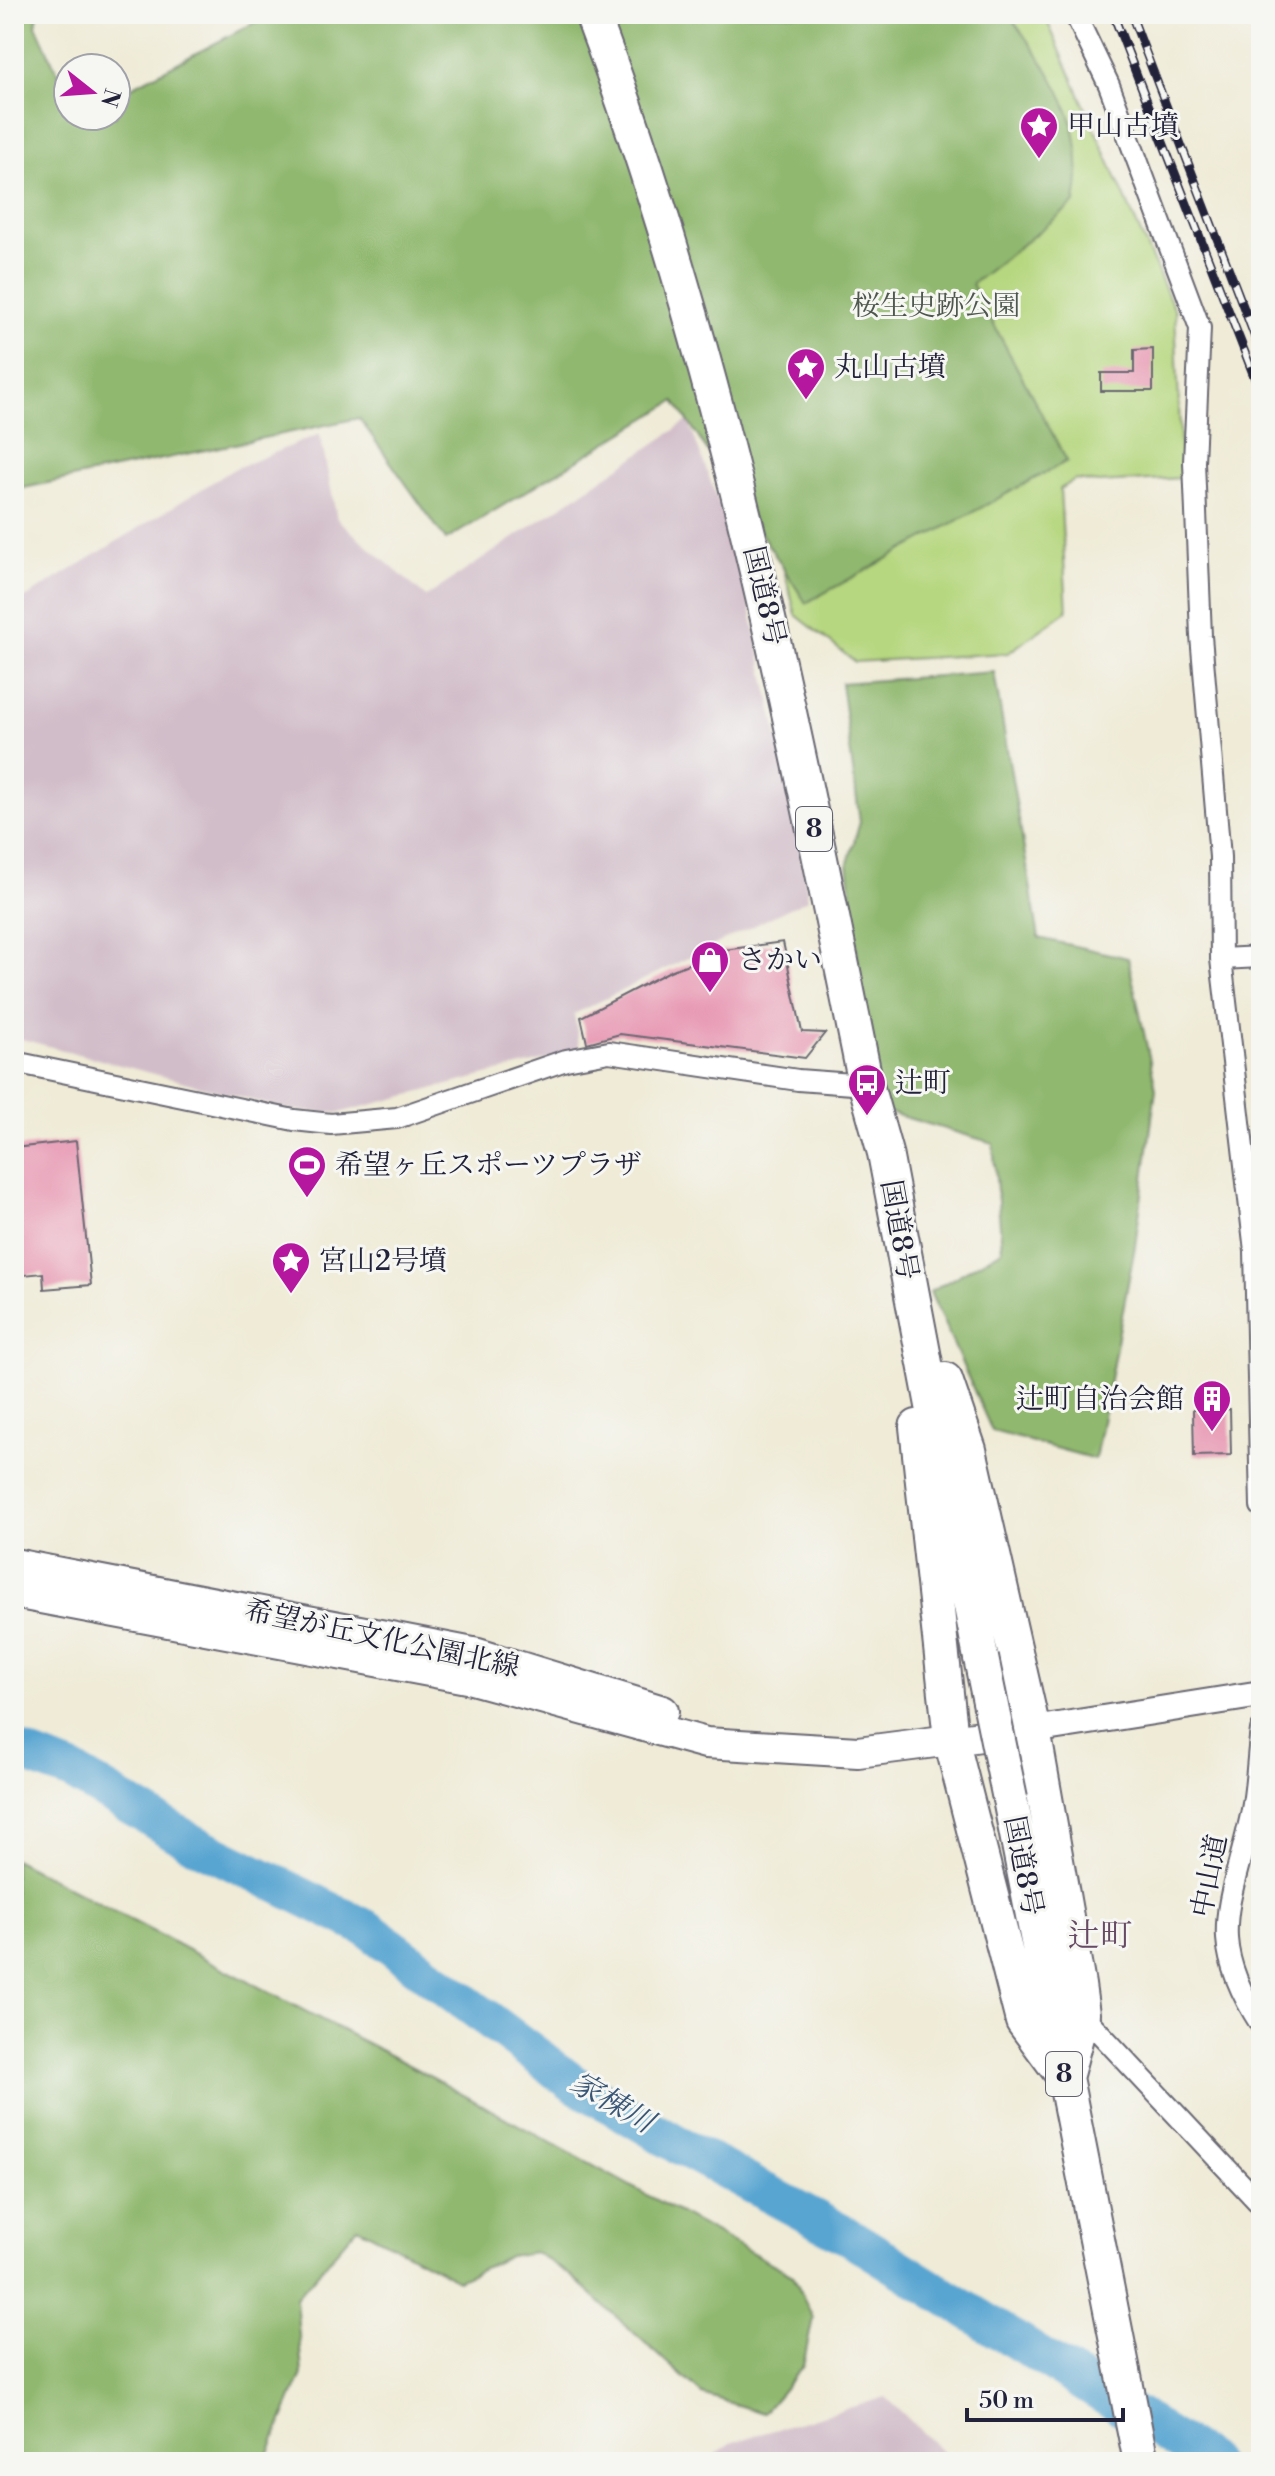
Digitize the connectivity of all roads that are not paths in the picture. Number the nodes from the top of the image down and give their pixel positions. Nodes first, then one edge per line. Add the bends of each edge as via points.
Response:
1 (592, 14) edge
2 (1075, 14) edge
3 (1261, 957) edge
4 (1221, 959) junction
5 (14, 1062) edge
6 (866, 1085) junction
7 (917, 1328) junction
8 (1261, 1506) edge
9 (14, 1564) edge
10 (14, 1593) edge
11 (1261, 1694) edge
12 (1033, 1730) junction
13 (1261, 1730) edge
14 (951, 1739) junction
15 (791, 1751) junction
16 (1082, 2014) junction
17 (1261, 2025) edge
18 (1065, 2078) junction
19 (1261, 2205) edge
20 (1141, 2462) edge

1 - 6 highway, 国道8号 / 8 via 683,279 754,550
2 - 4 street via 1109,85 1200,328 1194,462 1201,636 1220,857
3 - 4 street
4 - 8 street via 1255,1251
5 - 6 street via 331,1124 397,1118 566,1060 609,1052
6 - 7 highway, 国道8号 / 8 via 885,1153
7 - 12 highway via 945,1382 969,1450
7 - 14 highway via 917,1437
7 - 18 highway, 国道8号 / 8, bridge
9 - 15 main road, 希望が丘文化公園北線 via 478,1654
10 - 15 main road, 希望が丘文化公園北線 via 472,1679 706,1743
11 - 12 street
12 - 14 main road, 希望が丘文化公園北線
12 - 16 highway
13 - 17 street, 中山道 via 1250,1817 1228,1915 1227,1957 1239,1991
14 - 15 main road, 希望が丘文化公園北線 via 858,1752
14 - 18 highway via 1023,2021
16 - 18 highway
16 - 19 street
18 - 20 highway, 国道8号 / 8

